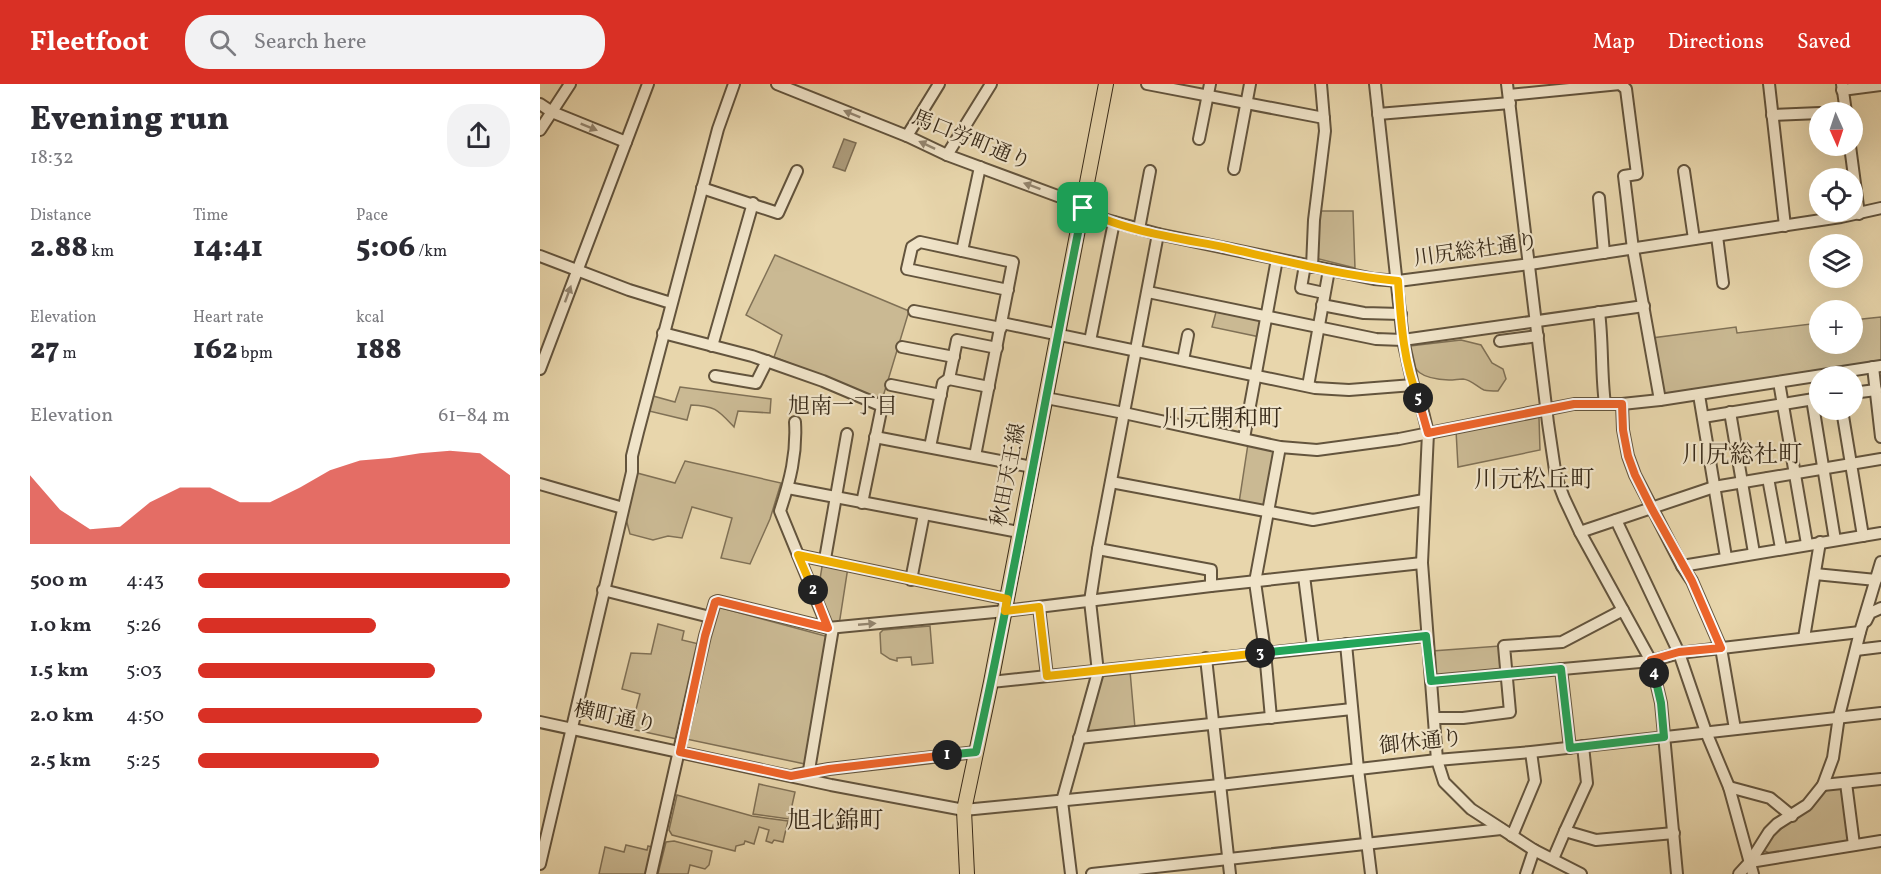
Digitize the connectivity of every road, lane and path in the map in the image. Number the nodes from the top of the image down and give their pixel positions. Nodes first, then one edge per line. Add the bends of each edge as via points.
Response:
1 (570, 84) edge
2 (648, 84) edge
3 (734, 84) edge
4 (777, 84) edge
5 (939, 84) edge
6 (991, 84) edge
7 (1106, 84) edge
8 (1147, 84) edge
9 (1250, 84) edge
10 (1321, 84) edge
11 (1375, 84) edge
12 (1620, 84) edge
13 (1769, 84) edge
14 (1881, 85) edge
15 (1577, 86) edge
16 (1842, 87) edge
17 (1209, 90) edge
18 (1509, 94) edge
19 (1844, 102) edge
20 (1247, 103) junction
21 (540, 104) edge
22 (552, 112) junction
23 (1809, 113) edge
24 (1378, 114) junction
25 (1772, 115) junction
26 (1324, 118) junction
27 (540, 130) edge
28 (907, 136) junction
29 (1199, 139) dead end
30 (626, 142) junction
31 (947, 155) junction
32 (980, 167) junction
33 (1234, 169) dead end
34 (797, 171) dead end
35 (1150, 171) dead end
36 (1684, 171) dead end
37 (702, 188) junction
38 (1599, 198) dead end
39 (753, 203) junction
40 (1083, 208) junction
41 (1881, 208) edge
42 (1863, 213) edge
43 (1809, 221) edge
44 (1114, 222) junction
45 (1785, 225) junction
46 (1138, 229) junction
47 (1158, 234) junction
48 (1717, 236) junction
49 (1694, 239) junction
50 (1633, 249) junction
51 (962, 251) junction
52 (1604, 253) junction
53 (540, 256) edge
54 (1277, 259) junction
55 (1530, 264) junction
56 (1308, 266) junction
57 (577, 270) junction
58 (1329, 270) junction
59 (1398, 281) junction
60 (1723, 283) dead end
61 (1008, 290) junction
62 (1148, 292) junction
63 (1324, 293) junction
64 (671, 303) junction
65 (1322, 305) junction
66 (1644, 306) junction
67 (914, 310) dead end
68 (1599, 312) junction
69 (1401, 314) junction
70 (1267, 316) junction
71 (1536, 320) junction
72 (1001, 325) junction
73 (1318, 327) junction
74 (663, 333) junction
75 (1057, 333) junction
76 (1188, 335) dead end
77 (1538, 336) junction
78 (1090, 340) junction
79 (1403, 340) junction
80 (1500, 340) dead end
81 (712, 346) junction
82 (902, 347) dead end
83 (997, 348) junction
84 (1137, 351) junction
85 (954, 357) junction
86 (1183, 360) junction
87 (767, 361) junction
88 (1877, 367) edge
89 (540, 369) edge
90 (1256, 375) junction
91 (715, 376) dead end
92 (1809, 378) edge
93 (949, 379) junction
94 (1779, 382) junction
95 (891, 385) dead end
96 (1413, 385) junction
97 (1308, 386) junction
98 (989, 387) junction
99 (1876, 390) junction
100 (1863, 392) edge
101 (1699, 394) junction
102 (941, 395) junction
103 (1046, 398) junction
104 (1660, 400) junction
105 (1809, 400) edge
106 (1605, 404) junction
107 (1622, 404) junction
108 (1784, 404) junction
109 (1547, 409) junction
110 (1730, 412) junction
111 (1124, 413) junction
112 (1703, 417) junction
113 (1818, 420) edge
114 (1844, 420) edge
115 (795, 422) dead end
116 (1428, 433) junction
117 (847, 434) dead end
118 (875, 436) junction
119 (1881, 437) edge
120 (1244, 438) junction
121 (930, 447) junction
122 (1280, 447) junction
123 (975, 456) junction
124 (1881, 459) edge
125 (1851, 464) junction
126 (1032, 467) junction
127 (1823, 469) junction
128 (1796, 473) junction
129 (1768, 478) junction
130 (1111, 482) junction
131 (1742, 482) junction
132 (540, 484) edge
133 (1714, 487) junction
134 (788, 488) junction
135 (837, 498) junction
136 (1424, 500) junction
137 (862, 503) junction
138 (623, 508) junction
139 (1652, 509) junction
140 (1268, 513) junction
141 (924, 514) junction
142 (1616, 520) junction
143 (1019, 532) junction
144 (1580, 532) junction
145 (1881, 533) edge
146 (1863, 536) junction
147 (1835, 540) junction
148 (1820, 542) junction
149 (1807, 544) junction
150 (1780, 548) junction
151 (1098, 549) junction
152 (1754, 553) junction
153 (798, 555) junction
154 (1726, 557) junction
155 (825, 559) junction
156 (1881, 562) edge
157 (1422, 563) junction
158 (1682, 566) junction
159 (1815, 574) junction
160 (1304, 576) junction
161 (911, 580) junction
162 (1876, 580) junction
163 (1255, 582) junction
164 (1211, 586) junction
165 (603, 590) junction
166 (1090, 601) junction
167 (1006, 605) junction
168 (1039, 607) junction
169 (1881, 608) edge
170 (1623, 610) junction
171 (710, 616) junction
172 (831, 628) junction
173 (1860, 632) junction
174 (1426, 636) junction
175 (1804, 638) junction
176 (1346, 644) junction
177 (1313, 647) junction
178 (1881, 647) edge
179 (1721, 648) junction
180 (1856, 650) junction
181 (1265, 652) junction
182 (1679, 652) junction
183 (1206, 658) junction
184 (1651, 660) junction
185 (1561, 669) junction
186 (1098, 672) junction
187 (1506, 674) junction
188 (1047, 676) junction
189 (1431, 681) junction
190 (991, 682) junction
191 (1352, 709) junction
192 (1881, 713) edge
193 (1839, 716) junction
194 (1271, 718) junction
195 (1434, 718) junction
196 (540, 722) edge
197 (1212, 725) junction
198 (572, 729) junction
199 (1735, 729) junction
200 (1706, 732) junction
201 (1664, 737) junction
202 (1079, 738) junction
203 (1583, 746) junction
204 (1570, 748) junction
205 (680, 752) junction
206 (976, 752) junction
207 (1531, 752) junction
208 (1437, 760) junction
209 (1358, 769) junction
210 (808, 776) junction
211 (1881, 779) edge
212 (1846, 783) junction
213 (1220, 785) junction
214 (1823, 785) junction
215 (1729, 787) junction
216 (1062, 801) junction
217 (964, 810) junction
218 (1792, 816) junction
219 (1501, 829) junction
220 (1565, 831) junction
221 (1674, 833) junction
222 (1512, 836) junction
223 (1881, 841) edge
224 (1367, 843) junction
225 (1854, 845) junction
226 (1534, 850) junction
227 (1228, 859) junction
228 (1553, 859) junction
229 (1750, 862) junction
230 (540, 864) edge
231 (651, 874) edge
232 (967, 874) edge
233 (1071, 874) edge
234 (1092, 874) edge
235 (1230, 874) edge
236 (1371, 874) edge
237 (1526, 874) edge
238 (1581, 874) edge
239 (1677, 874) edge
240 (1739, 874) edge
241 (1753, 874) edge

1 - 22 street
2 - 30 street
3 - 37 street
28 -> 4 street, 馬口労町通り
5 - 28 street
6 - 31 street
7 - 40 main road, 秋田天王線
8 - 17 street
9 - 20 street
10 - 26 street
11 - 24 street
12 - 15 street
12 - 50 street via 1626,89 1637,174 1624,176
13 - 25 street
14 - 16 street
15 - 18 street
16 - 19 street
17 - 20 street
17 - 29 street
18 - 24 street
18 - 55 street
20 - 26 street
20 - 33 street
21 - 22 street
22 - 27 street
22 -> 30 street
23 - 25 street
24 - 59 street
25 - 45 street
26 - 56 street
31 -> 28 street, 馬口労町通り
30 - 57 street
31 - 32 street, 馬口労町通り
40 -> 32 street, 馬口労町通り
32 - 51 street
34 - 39 street via 778,213
35 - 46 street
36 - 49 street
37 - 39 street
37 - 64 street
38 - 52 street
39 - 81 street
40 - 44 street, 川尻総社通り
40 - 75 main road, 秋田天王線
41 - 42 street, 川尻総社通り
43 - 45 street, 川尻総社通り
44 - 46 street, 川尻総社通り
44 - 78 street
45 - 48 street, 川尻総社通り
46 - 47 street, 川尻総社通り
47 - 54 street, 川尻総社通り
47 - 62 street
48 - 49 street, 川尻総社通り
48 - 60 street
49 - 50 street, 川尻総社通り
50 - 52 street, 川尻総社通り
50 - 66 street
51 - 61 street via 1013,262
51 - 61 street via 920,242 912,247 907,269
52 - 55 street, 川尻総社通り
53 - 57 street
54 - 56 street, 川尻総社通り
54 - 70 street
55 - 59 street, 川尻総社通り
55 - 71 street
56 - 58 street, 川尻総社通り
56 - 63 street via 1301,288
57 - 64 street
89 -> 57 street
58 - 59 street, 川尻総社通り
58 - 63 street
59 - 69 street
61 - 72 street
62 - 70 street
62 - 84 street
63 - 65 street
64 - 74 street
65 - 69 street via 1364,313
65 - 73 street
66 - 68 street
66 - 104 street
67 - 72 street
68 - 71 street
68 - 106 street
69 - 79 street
70 - 73 street
70 - 90 street
71 - 77 street
71 - 79 street
72 - 75 street
72 - 83 street
73 - 79 street via 1376,339
73 - 97 street
74 - 81 street
74 - 138 street
75 - 78 street
75 - 103 main road, 秋田天王線
76 - 86 street
77 - 80 street
77 - 109 street
78 - 84 street
79 - 96 street
81 - 87 street
82 - 85 street
83 - 85 street via 957,340
83 - 98 street
84 - 86 street
84 - 111 street
85 - 93 street
86 - 90 street
87 - 91 street via 756,383
87 - 118 street via 882,406
88 - 99 street
90 - 97 street
90 - 120 street
92 - 94 street
93 - 98 street
93 - 102 street via 943,383
94 - 101 street
94 - 108 street
95 - 102 street
96 - 97 street via 1349,390
96 - 116 street
98 - 123 street
99 - 100 street
99 - 119 street
101 - 104 street
101 - 112 street
102 - 121 street
103 - 111 street
103 - 126 main road, 秋田天王線
104 - 107 street
105 - 108 street
106 - 107 street
106 - 109 street
107 - 139 street via 1628,456
108 - 110 street
108 - 128 street
109 - 116 street
109 - 144 street via 1556,477
110 - 112 street
110 - 131 street
111 - 120 street
111 - 130 street
112 - 133 street
113 - 127 street
114 - 125 street
115 - 134 street via 795,458
116 - 122 street via 1317,450
116 - 136 street
117 - 135 street
118 - 121 street
118 - 137 street
120 - 122 street
121 - 123 street
122 - 140 street
123 - 126 street
124 - 125 street
125 - 127 street
125 - 146 street
126 - 143 main road, 秋田天王線
127 - 128 street
127 - 147 street
128 - 129 street
128 - 149 street
129 - 131 street
129 - 150 street
130 - 140 street
130 - 151 street
131 - 133 street
131 - 152 street
132 - 138 street
133 - 139 street
133 - 154 street
134 - 135 street
134 - 153 street via 780,511
135 - 137 street
135 - 155 street
136 - 140 street via 1313,520
136 - 157 street
137 - 141 street
138 - 165 street
139 - 142 street
139 - 158 street
140 - 163 street
141 - 143 street
141 - 161 street
142 - 144 street
142 - 182 street
143 - 167 main road, 秋田天王線
144 - 170 street
145 - 146 street
146 - 147 street
147 - 148 street
148 - 149 street
148 - 159 street
149 - 150 street
150 - 152 street
151 - 164 street via 1211,570
151 - 166 street
152 - 154 street
153 - 155 street
153 - 172 street
154 - 158 street
155 - 161 street
156 - 162 street
157 - 160 street
157 - 174 street
158 - 179 street
159 - 162 street
159 - 175 street
160 - 163 street
160 - 177 street
161 - 167 street
162 - 173 street
163 - 164 street
163 - 181 street
164 - 166 street
165 - 171 street
165 - 198 street
166 - 168 street
166 - 186 street
167 - 168 street
172 -> 167 street
167 - 190 main road, 秋田天王線
168 - 188 street
169 - 173 street via 1870,613
170 - 184 street
170 - 187 street via 1562,642 1504,646
171 - 172 street via 718,601
171 - 205 street
172 - 210 street
173 - 175 street
173 - 180 street
174 - 176 street
174 - 189 street
175 - 179 street
176 - 177 street
176 - 191 street
177 - 181 street
178 - 180 street
179 - 182 street
179 - 199 street
180 - 193 street
181 - 183 street
181 - 194 street
182 - 184 street
182 - 200 street
183 - 186 street
183 - 197 street
184 - 185 street
184 - 201 street
185 - 187 street
185 - 204 street
186 - 188 street
186 - 202 street
187 - 189 street
187 - 195 street via 1510,712
188 - 190 street
189 - 195 street
190 - 206 main road, 秋田天王線
191 - 194 street
191 - 209 street
192 - 193 street, 御休通り
193 - 199 street, 御休通り
193 - 214 street via 1833,758
194 - 197 street
195 - 208 street
196 - 198 street, 横町通り
197 - 202 street
197 - 213 street
198 - 205 street, 横町通り
198 - 230 street
199 - 200 street, 御休通り
200 - 201 street, 御休通り
200 - 215 street
201 - 203 street, 御休通り
201 - 221 street
202 - 216 street
203 - 204 street, 御休通り
203 - 220 street via 1587,783
204 - 207 street, 御休通り
205 - 210 street, 横町通り via 791,776
205 - 231 street
206 - 210 street
206 - 217 main road, 秋田天王線
207 - 208 street, 御休通り
207 - 222 street via 1535,781
208 - 209 street, 御休通り
208 - 219 street via 1444,782 1471,809
209 - 213 street, 御休通り
209 - 224 street
210 - 217 street, 横町通り
211 - 212 street
212 - 214 street
212 - 225 street
213 - 216 street, 御休通り
213 - 227 street
214 - 218 street
215 - 218 street via 1770,798
215 - 229 street
216 - 217 street, 御休通り
216 - 233 street
217 - 232 main road, 秋田天王線
218 - 229 street via 1769,832
219 - 222 street
219 - 224 street
220 - 221 street via 1596,840
220 - 228 street
221 - 239 street
222 - 226 street
223 - 225 street
224 - 227 street
224 - 236 street
225 - 229 street
226 - 228 street
226 - 237 street
227 - 234 street
227 - 235 street
228 - 238 street
229 - 240 street
229 - 241 street

